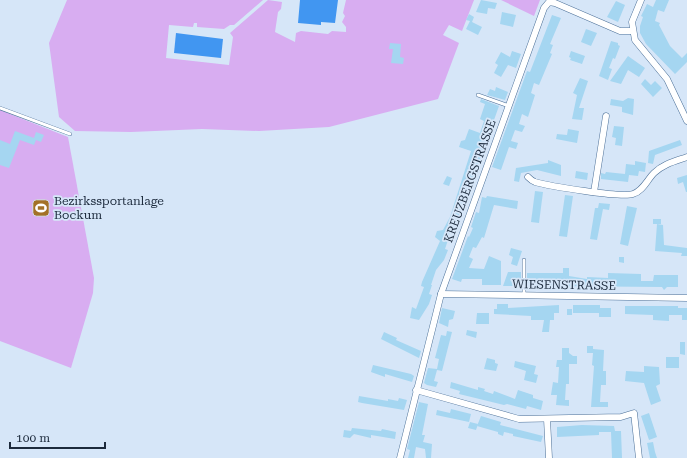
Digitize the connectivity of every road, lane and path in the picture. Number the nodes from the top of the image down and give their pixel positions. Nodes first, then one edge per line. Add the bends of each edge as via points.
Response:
1 (640, 0) edge
2 (632, 31) junction
3 (478, 95) dead end
4 (509, 106) junction
5 (0, 108) edge
6 (606, 116) dead end
7 (687, 121) edge
8 (70, 134) dead end
9 (687, 157) edge
10 (528, 177) dead end
11 (594, 192) junction
12 (524, 260) dead end
13 (441, 294) junction
14 (524, 296) junction
15 (687, 298) edge
16 (416, 390) junction
17 (547, 419) junction
18 (400, 458) edge
19 (549, 458) edge
20 (639, 458) edge

1 - 2 street via 632,22
2 - 4 street, KREUZBERGSTRASSE via 620,31 549,2 544,8
2 - 7 street via 638,46 667,79
3 - 4 lane
4 - 13 street, KREUZBERGSTRASSE
5 - 8 lane
6 - 11 street
9 - 11 street via 662,166 640,190 632,194
10 - 11 street via 533,181
12 - 14 lane
13 - 14 street, WIESENSTRASSE
13 - 16 street, KREUZBERGSTRASSE
14 - 15 street, WIESENSTRASSE
16 - 17 street via 519,419
16 - 18 street, KREUZBERGSTRASSE
17 - 19 street
17 - 20 street via 621,417 634,413

